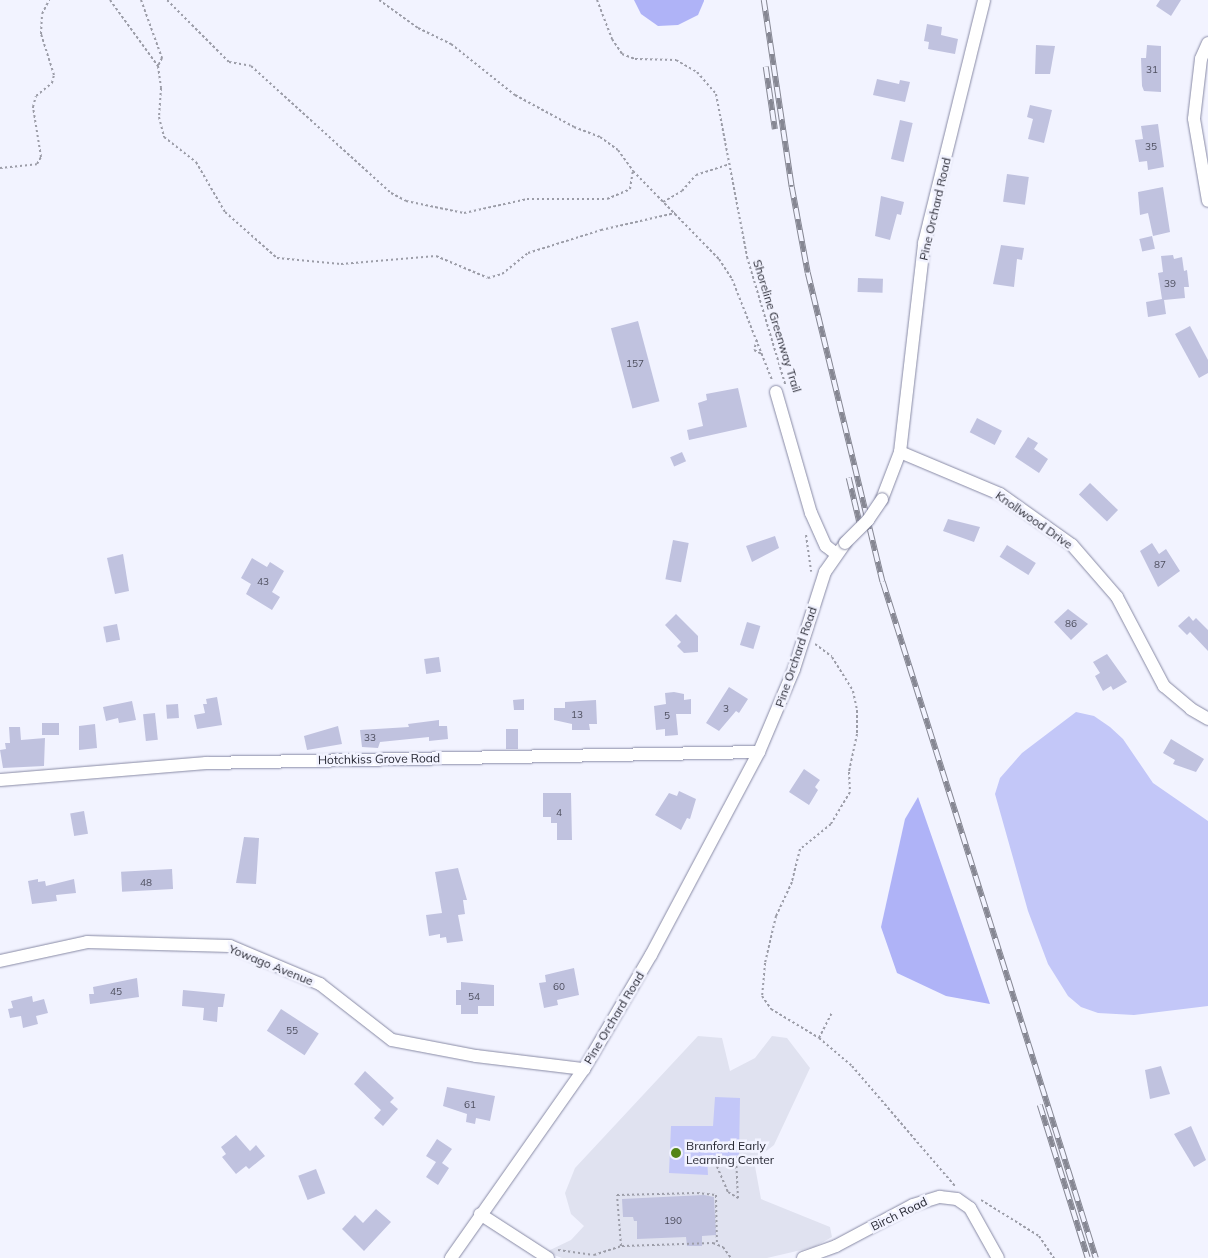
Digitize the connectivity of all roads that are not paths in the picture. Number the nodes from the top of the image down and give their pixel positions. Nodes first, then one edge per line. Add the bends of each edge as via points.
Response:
1 (984, 0) edge
2 (1208, 44) edge
3 (1208, 201) edge
4 (782, 392) road end
5 (900, 452) junction
6 (835, 553) junction
7 (1208, 719) edge
8 (759, 752) junction
9 (0, 780) edge
10 (0, 961) edge
11 (584, 1069) junction
12 (480, 1214) junction
13 (549, 1252) edge
14 (451, 1258) edge
15 (803, 1258) edge
16 (998, 1258) edge

1 - 5 street, Pine Orchard Road via 924,243
2 - 3 street via 1201,59 1194,119
4 - 6 street via 818,533
5 - 6 street, Pine Orchard Road, bridge via 882,500 868,520
5 - 7 street, Knollwood Drive via 1000,494 1072,545 1118,597 1164,686
6 - 8 street, Pine Orchard Road via 825,572 804,640
8 - 9 street, Hotchkiss Grove Road via 206,763
8 - 11 street, Pine Orchard Road via 651,955
10 - 11 street, Yowago Avenue via 87,942 230,946 320,984 392,1040 476,1056
11 - 12 street, Pine Orchard Road
12 - 13 street
12 - 14 street, Pine Orchard Road
15 - 16 street, Birch Road via 836,1246 913,1205 940,1197 957,1199 970,1208

